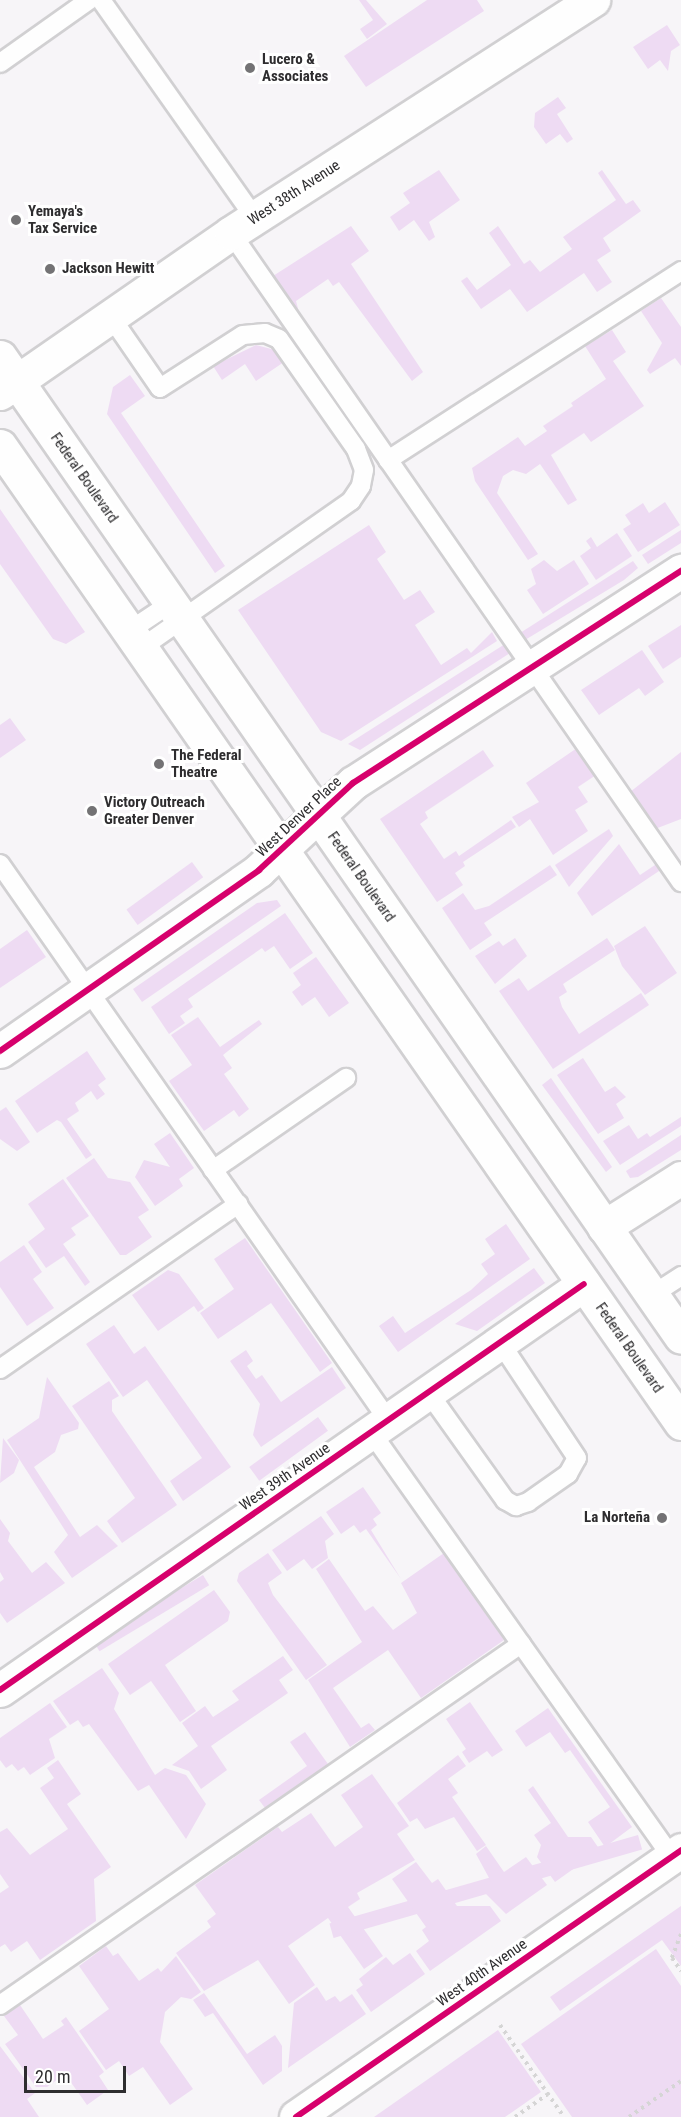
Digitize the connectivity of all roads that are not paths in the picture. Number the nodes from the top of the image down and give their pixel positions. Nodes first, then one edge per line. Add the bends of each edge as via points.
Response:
1 (89, 0) edge
2 (101, 0) edge
3 (593, 0) edge
4 (0, 63) edge
5 (243, 225) junction
6 (681, 271) edge
7 (111, 317) junction
8 (6, 377) edge
9 (0, 446) edge
10 (388, 460) junction
11 (681, 571) edge
12 (176, 611) junction
13 (135, 639) junction
14 (532, 667) junction
15 (318, 815) junction
16 (281, 849) junction
17 (0, 864) edge
18 (680, 878) edge
19 (88, 990) junction
20 (0, 1051) edge
21 (346, 1078) dead end
22 (213, 1170) junction
23 (681, 1178) edge
24 (238, 1204) junction
25 (604, 1227) junction
26 (681, 1276) edge
27 (584, 1284) junction
28 (652, 1295) junction
29 (681, 1337) edge
30 (500, 1342) junction
31 (0, 1369) edge
32 (428, 1392) junction
33 (681, 1423) edge
34 (379, 1426) junction
35 (521, 1644) junction
36 (0, 1690) edge
37 (676, 1853) edge
38 (0, 2005) edge
39 (296, 2117) edge

1 - 4 lane
2 - 5 lane
3 - 5 main road, West 38th Avenue
5 - 7 main road, West 38th Avenue
5 - 10 lane
6 - 10 lane
7 - 8 main road, West 38th Avenue
7 - 12 lane via 160,388 243,335 272,336 289,350 360,455 364,478 351,501 275,553
8 - 12 main road, Federal Boulevard
9 - 13 main road, Federal Boulevard
10 - 14 lane
11 - 14 main road, West Denver Place
12 - 13 lane
12 - 15 main road, Federal Boulevard
13 - 16 main road, Federal Boulevard
14 - 15 main road, West Denver Place via 353,783
14 - 18 lane
15 - 16 main road, West Denver Place
15 - 25 main road, Federal Boulevard
16 - 19 main road, West Denver Place via 259,870
16 - 27 main road, Federal Boulevard
17 - 19 lane
19 - 20 main road, West Denver Place
19 - 22 lane
21 - 22 lane
22 - 24 lane
23 - 25 main road
24 - 31 lane
24 - 34 lane
25 - 28 main road, Federal Boulevard
26 - 28 lane
27 - 30 main road, West 39th Avenue
27 - 33 main road, Federal Boulevard
28 - 29 main road, Federal Boulevard
30 - 32 main road, West 39th Avenue
30 - 32 lane via 576,1452 572,1470 536,1497 516,1506 505,1500
32 - 34 main road, West 39th Avenue
34 - 35 lane
34 - 36 main road, West 39th Avenue
35 - 37 lane
35 - 38 lane
37 - 39 main road, West 40th Avenue

